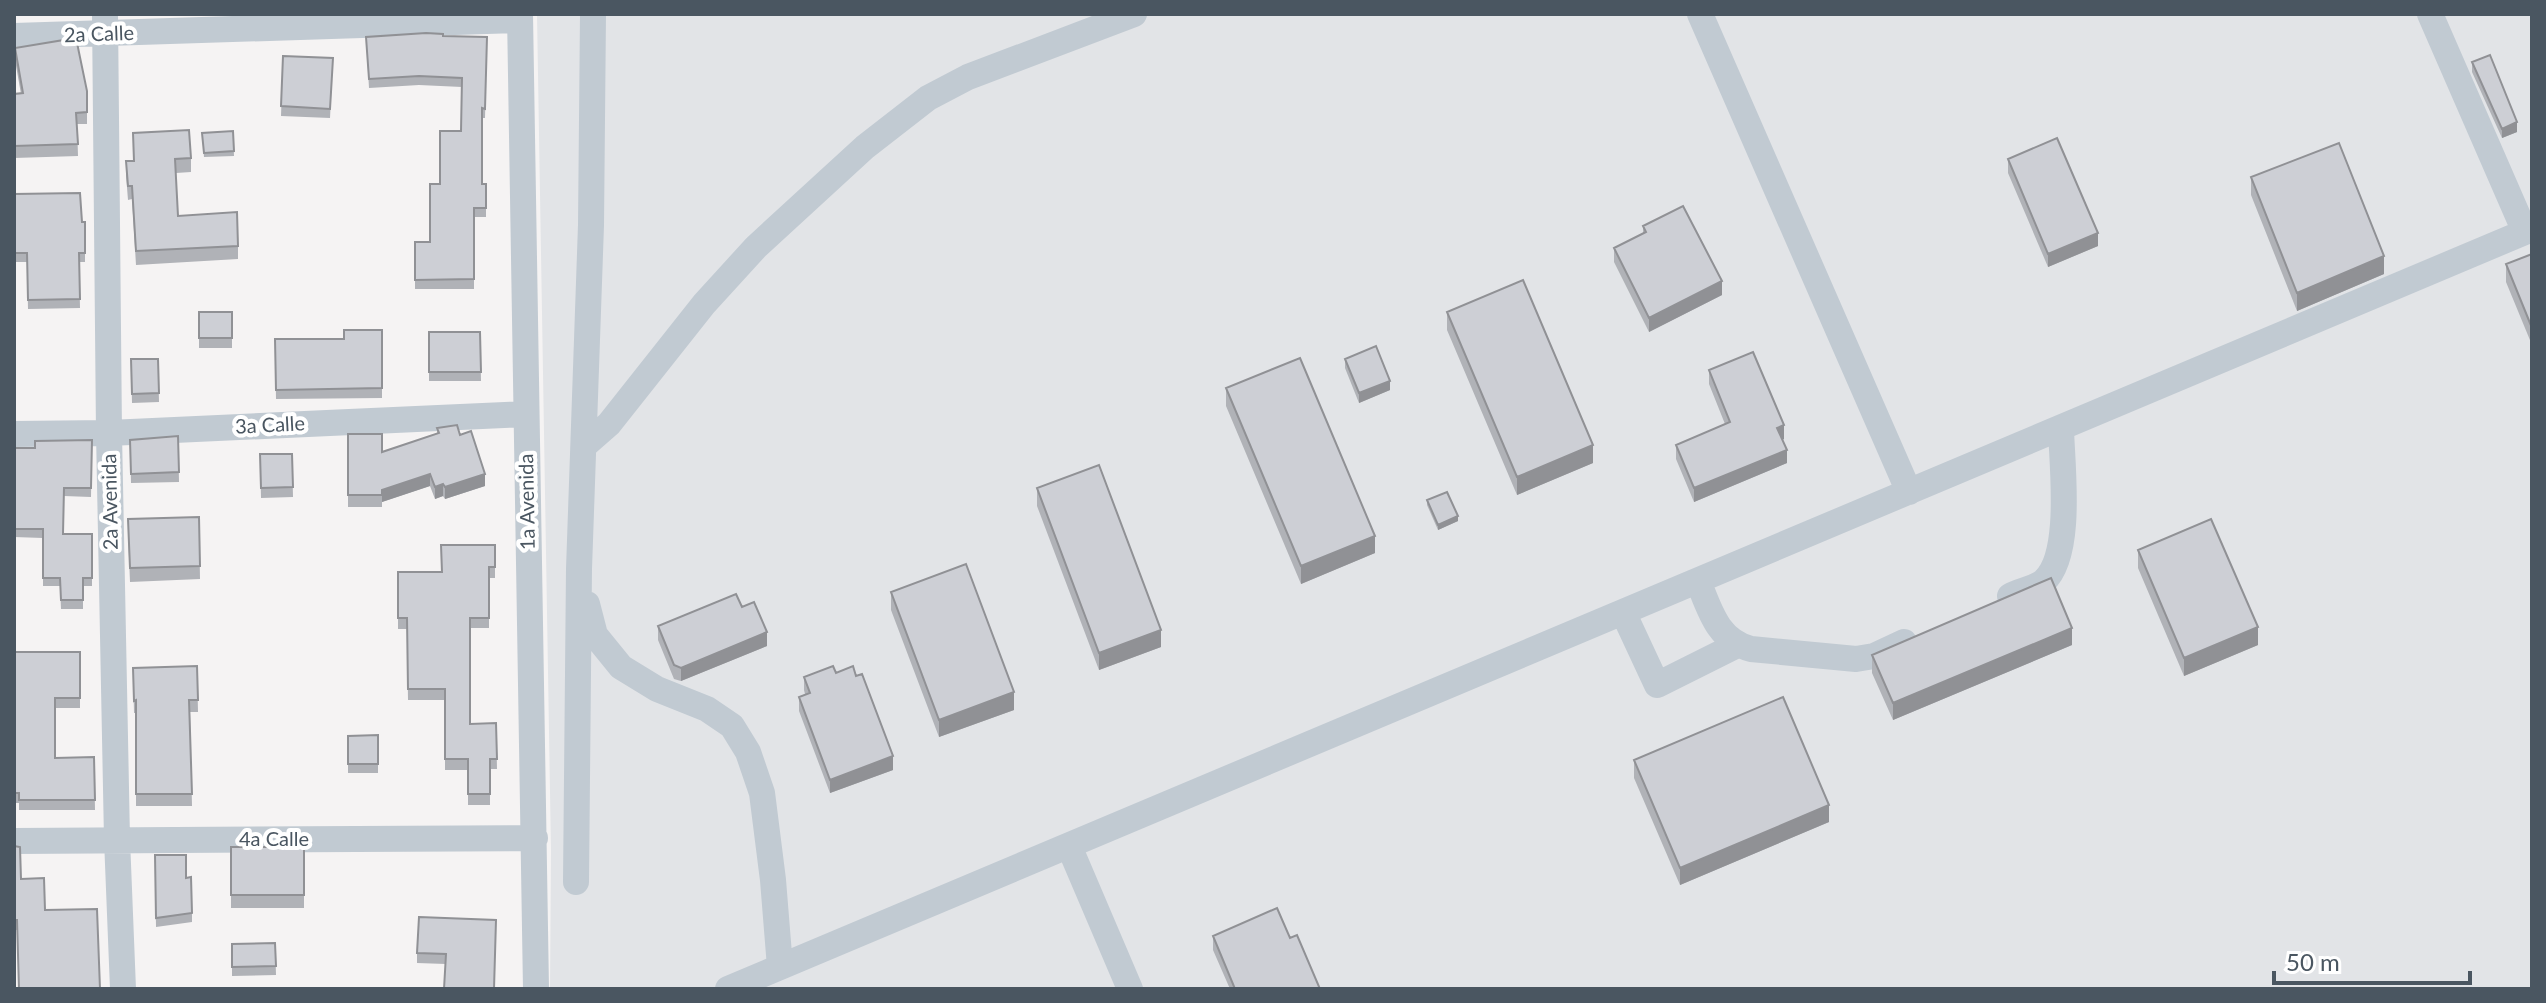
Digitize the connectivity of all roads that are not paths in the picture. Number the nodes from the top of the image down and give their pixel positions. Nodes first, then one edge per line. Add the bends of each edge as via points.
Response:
1 (593, 14) edge
2 (1134, 14) edge
3 (1700, 14) edge
4 (2430, 14) edge
5 (520, 17) edge
6 (105, 24) edge
7 (14, 36) edge
8 (2529, 231) edge
9 (525, 414) junction
10 (2061, 429) junction
11 (109, 433) junction
12 (14, 434) edge
13 (585, 445) junction
14 (1909, 492) junction
15 (579, 569) junction
16 (1698, 581) junction
17 (1987, 606) edge
18 (1623, 612) junction
19 (1931, 631) edge
20 (1737, 645) junction
21 (535, 838) junction
22 (117, 839) junction
23 (14, 841) edge
24 (1069, 846) junction
25 (576, 882) dead end
26 (780, 967) junction
27 (123, 989) edge
28 (536, 989) edge
29 (728, 989) edge
30 (1130, 989) edge

1 - 13 street
2 - 13 street via 968,77 917,106 756,247 609,424
3 - 14 street
4 - 8 street
5 - 6 street, 2a Calle
5 - 9 street, 1a Avenida
6 - 7 street, 2a Calle
6 - 11 street, 2a Avenida
8 - 10 street
9 - 11 street, 3a Calle
9 - 21 street, 1a Avenida
10 - 14 street
10 - 17 street via 2064,530 2058,555 2044,581
11 - 12 street, 3a Calle
11 - 22 street, 2a Avenida
13 - 15 street
14 - 16 street
15 - 25 street
15 - 26 street via 595,635 621,667 707,709 732,726 748,752 762,793
16 - 18 street
16 - 20 street via 1714,622
18 - 20 street via 1657,685
18 - 24 street
19 - 20 street via 1856,659
21 - 22 street, 4a Calle
21 - 28 street, 1a Avenida
22 - 23 street, 4a Calle
22 - 27 street, 2a Avenida
24 - 26 street
24 - 30 street
26 - 29 street

